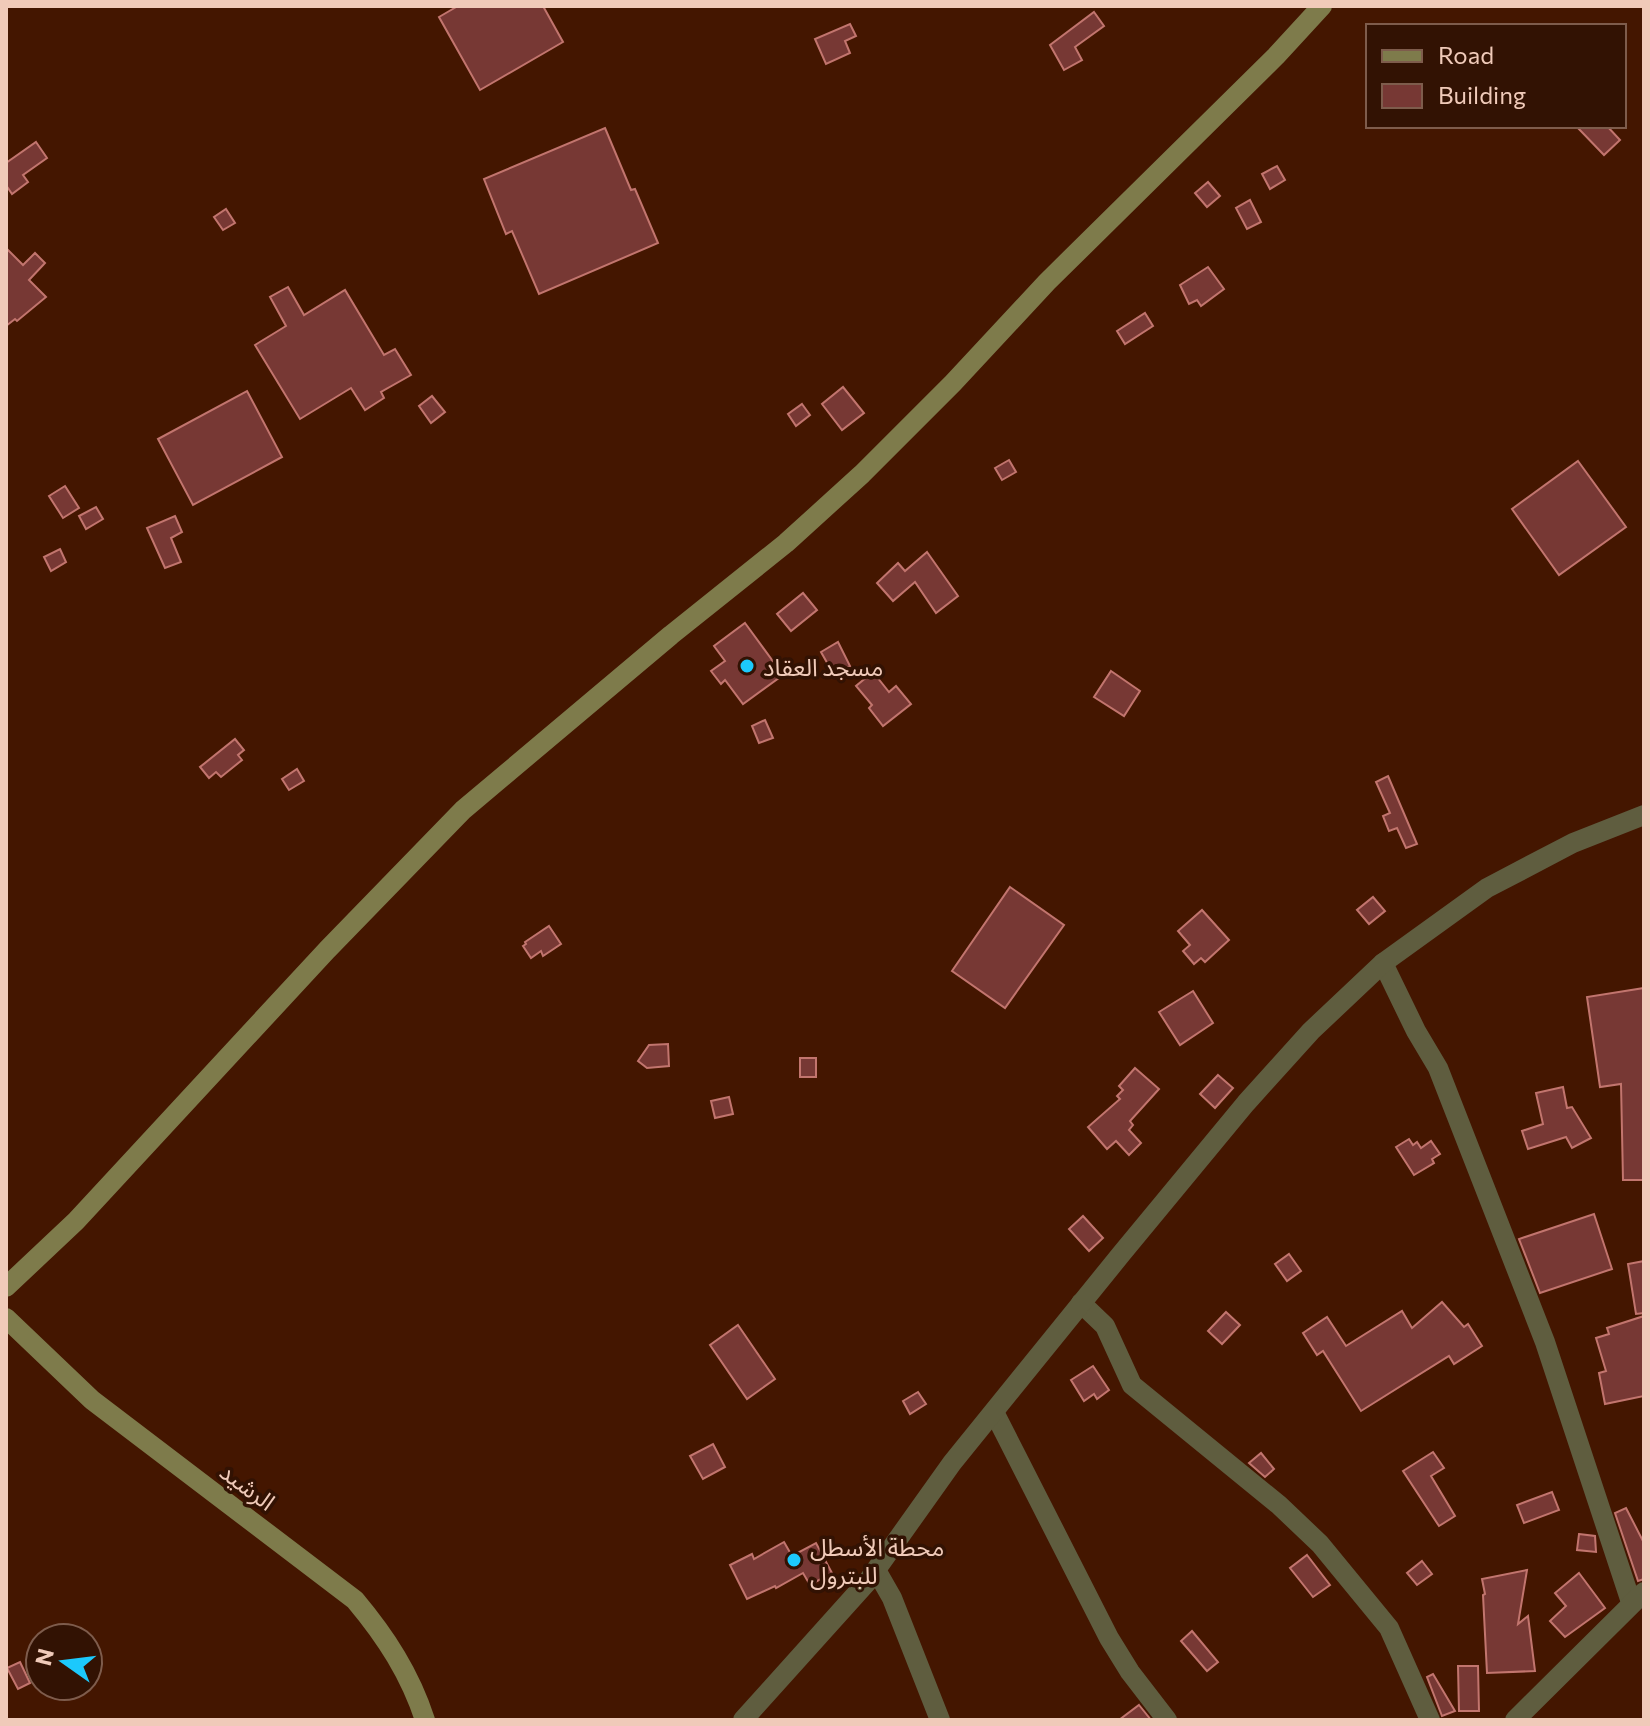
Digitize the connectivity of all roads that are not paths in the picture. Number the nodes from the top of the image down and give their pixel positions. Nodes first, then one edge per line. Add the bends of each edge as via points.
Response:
1 (1322, 6) edge
2 (1644, 815) edge
3 (1383, 963) junction
4 (6, 1287) edge
5 (1081, 1303) junction
6 (6, 1318) edge
7 (994, 1412) junction
8 (876, 1570) junction
9 (1638, 1597) edge
10 (425, 1720) edge
11 (743, 1720) edge
12 (940, 1720) edge
13 (1167, 1720) edge
14 (1430, 1720) edge
15 (1515, 1720) edge

1 - 4 main road via 862,474 463,810 76,1221
2 - 3 street via 1573,843 1487,888
3 - 5 street via 1246,1103
3 - 9 street via 1438,1068
5 - 7 street
5 - 14 street via 1105,1326 1132,1385 1320,1544 1389,1628
6 - 10 main road, الرشيد via 92,1400 355,1600 386,1636
7 - 8 street
7 - 13 street via 1109,1638
8 - 11 street
8 - 12 street
9 - 15 street

